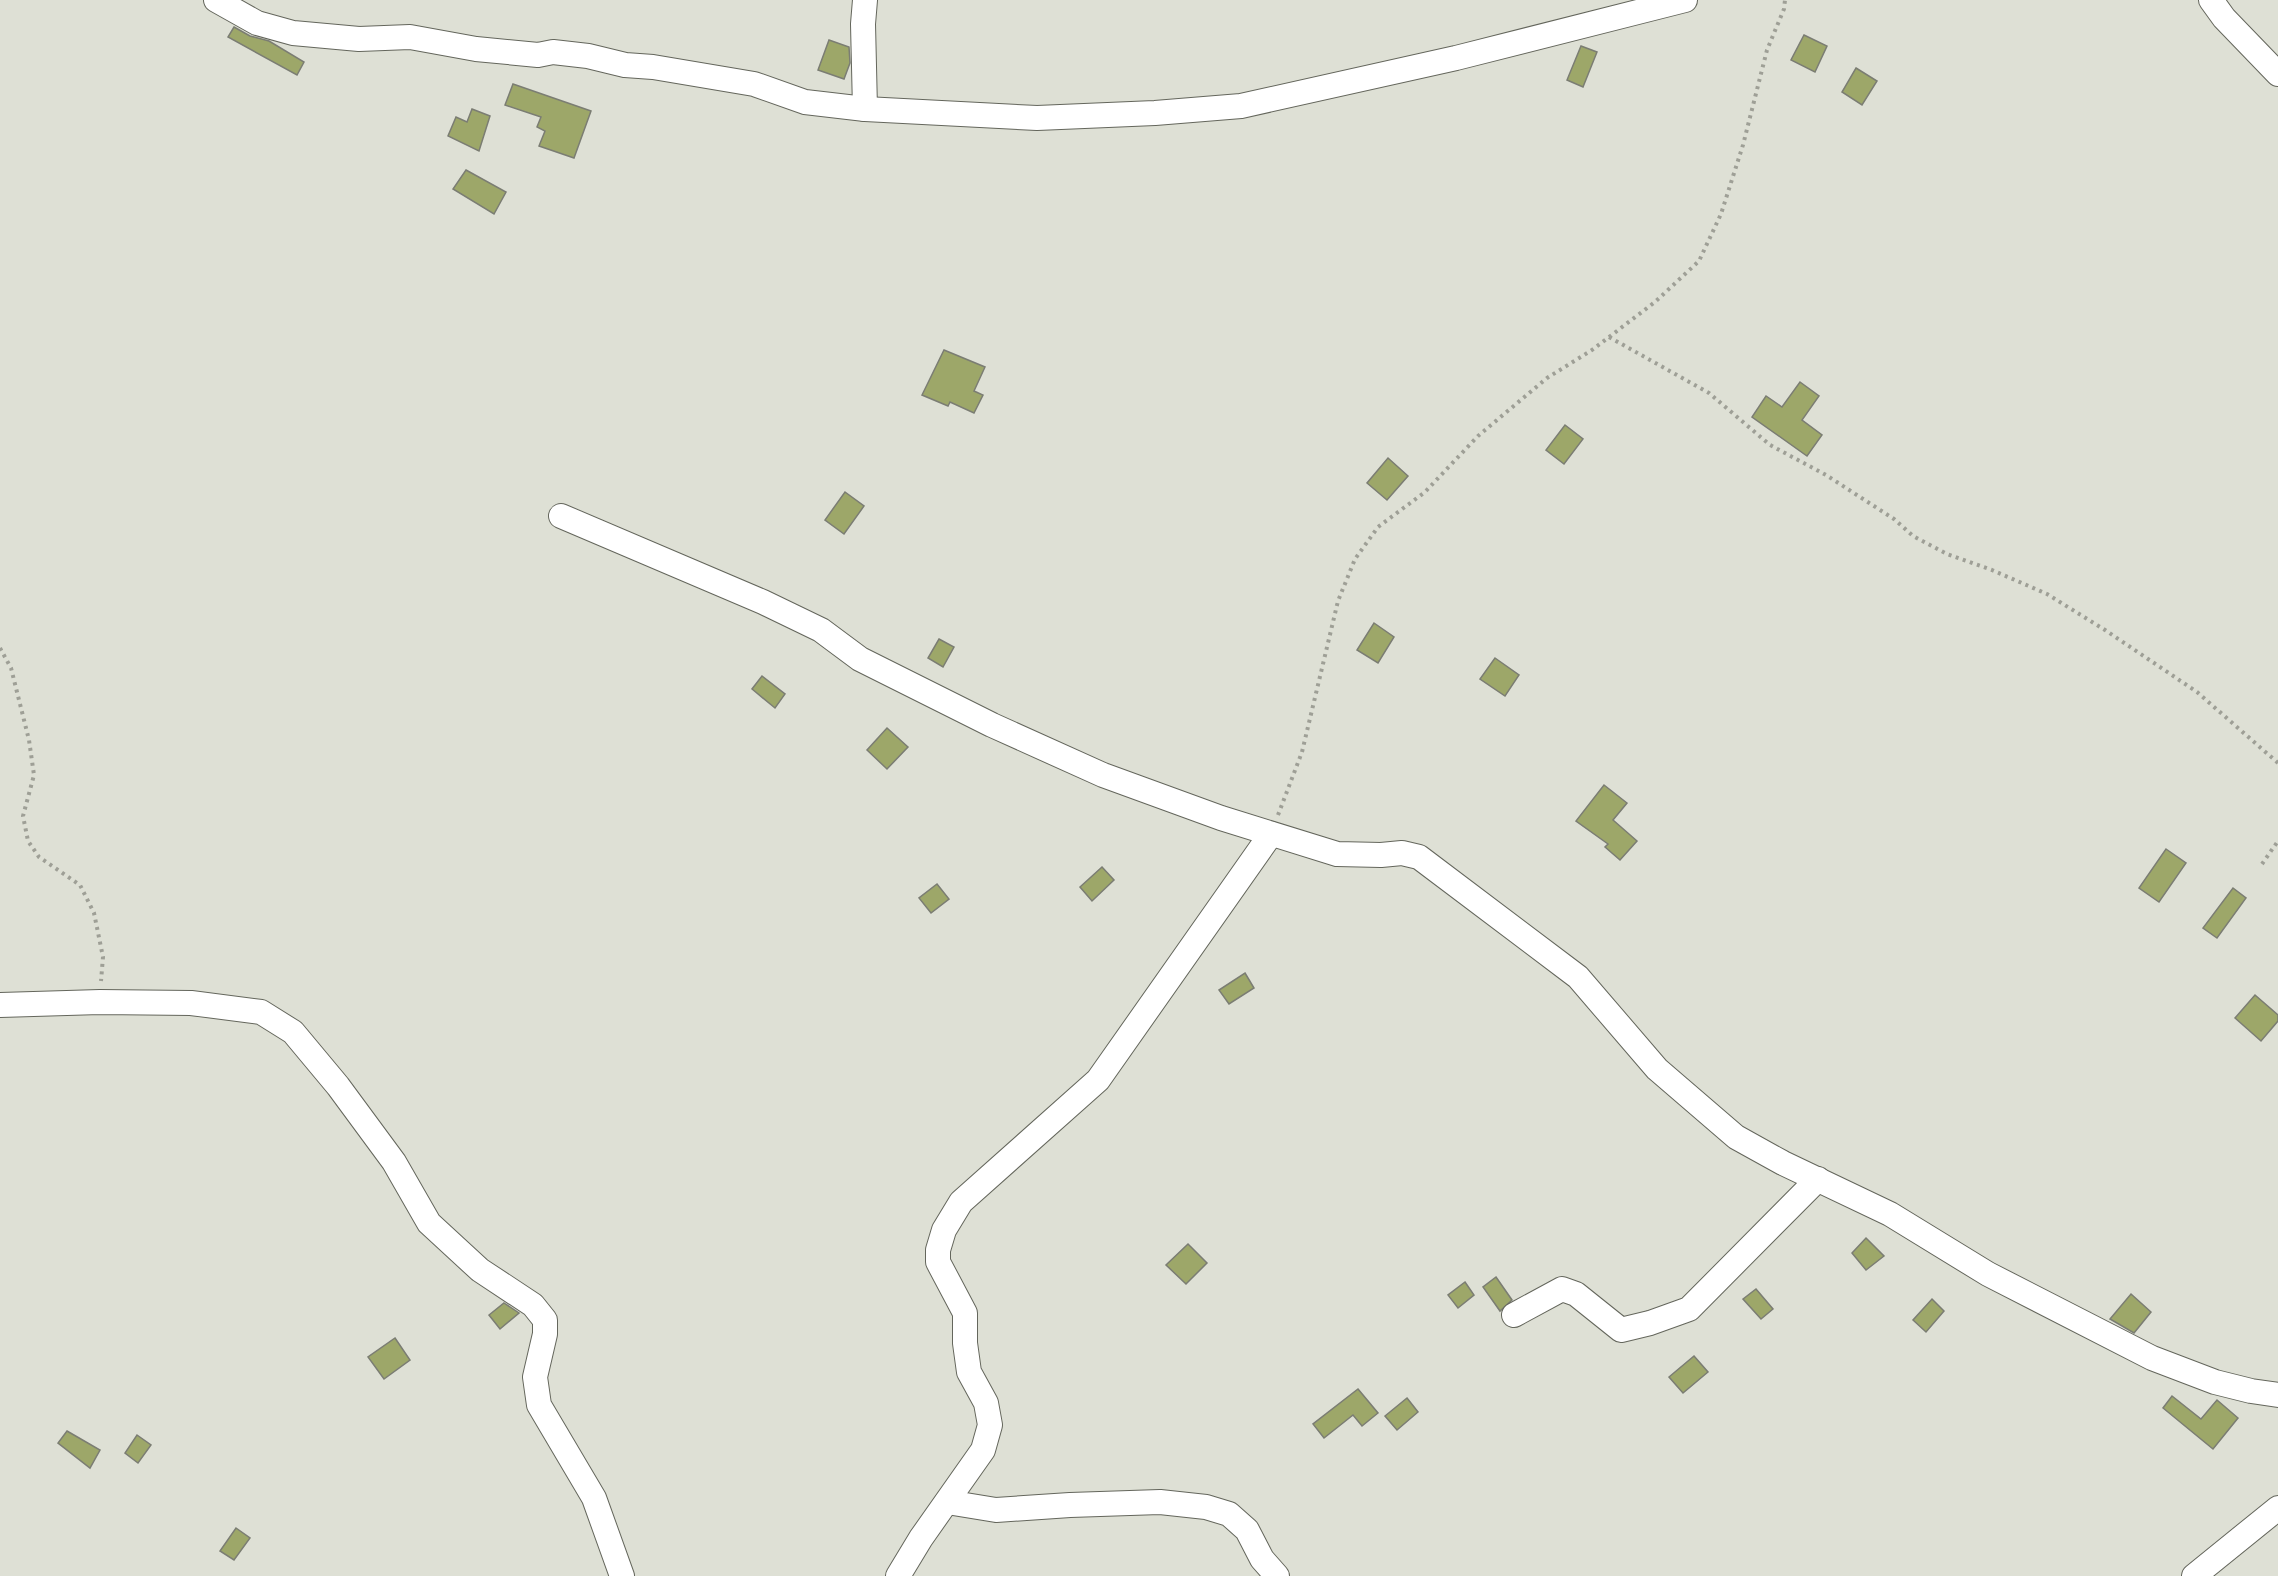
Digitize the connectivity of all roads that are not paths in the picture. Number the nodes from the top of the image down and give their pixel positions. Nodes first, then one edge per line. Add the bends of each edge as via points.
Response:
1 (216, 0) edge
2 (866, 0) edge
3 (1685, 0) edge
4 (2211, 0) edge
5 (2278, 74) edge
6 (865, 109) junction
7 (561, 516) dead end
8 (1271, 834) junction
9 (0, 1005) edge
10 (1818, 1179) junction
11 (1514, 1315) dead end
12 (2278, 1395) edge
13 (947, 1502) junction
14 (2278, 1508) edge
15 (622, 1576) edge
16 (897, 1576) edge
17 (1277, 1576) edge
18 (2194, 1576) edge

1 - 6 street via 257,23 293,33 359,39 410,38 476,49 588,56 754,84 804,102
2 - 6 street
3 - 6 street via 1456,58 1241,106 1037,118
4 - 5 street
7 - 8 street via 763,602 821,630 860,658 1093,771
8 - 10 street via 1337,854 1402,853 1419,857 1578,977 1657,1069 1736,1137
8 - 13 street via 1098,1080 961,1202 944,1230 938,1262 965,1313 969,1372 986,1403 990,1425 983,1450
9 - 15 street via 191,1003 261,1012 293,1032 394,1162 429,1223 480,1270 533,1305 545,1320 535,1377 539,1405 594,1498
10 - 11 street via 1689,1309 1621,1330 1576,1294 1562,1289
10 - 12 street via 1890,1214 1988,1274 2152,1358 2216,1382
13 - 16 street
13 - 17 street via 996,1510 1160,1502 1206,1507 1229,1514 1247,1530 1262,1559
14 - 18 street

